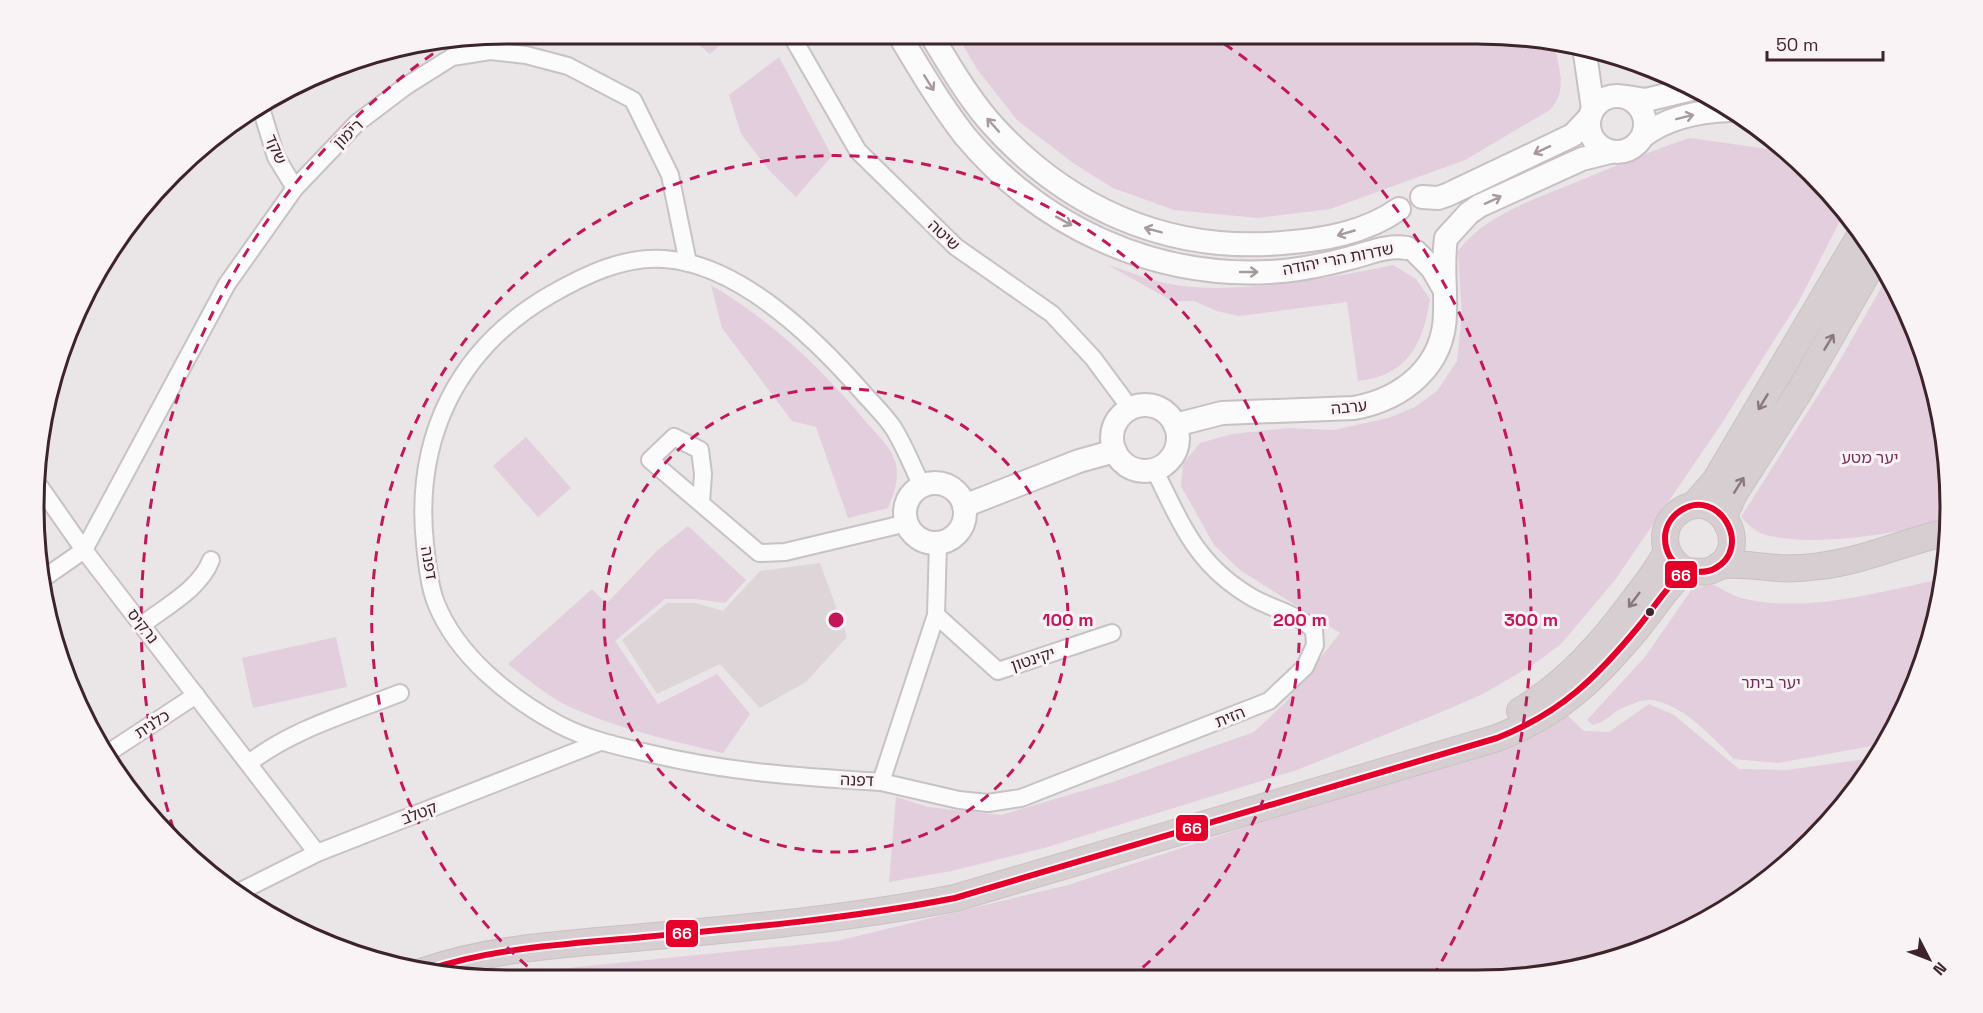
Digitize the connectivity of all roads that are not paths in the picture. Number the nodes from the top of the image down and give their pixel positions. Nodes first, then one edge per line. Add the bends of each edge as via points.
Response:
1 (796, 44) edge
2 (905, 44) edge
3 (937, 44) edge
4 (1585, 56) edge
5 (1587, 57) edge
6 (1682, 91) edge
7 (1622, 97) junction
8 (1716, 111) edge
9 (1591, 113) junction
10 (263, 114) edge
11 (1643, 136) junction
12 (1610, 152) junction
13 (295, 189) junction
14 (1422, 196) junction
15 (1399, 209) junction
16 (1447, 237) junction
17 (1856, 242) edge
18 (1411, 250) junction
19 (688, 263) junction
20 (1871, 266) edge
21 (1444, 288) junction
22 (1130, 408) junction
23 (1175, 425) junction
24 (1115, 451) junction
25 (1154, 469) junction
26 (922, 486) junction
27 (44, 493) edge
28 (701, 503) dead end
29 (1694, 505) junction
30 (964, 506) junction
31 (906, 523) junction
32 (1728, 527) junction
33 (1939, 534) edge
34 (938, 543) junction
35 (84, 549) junction
36 (1667, 551) junction
37 (211, 560) dead end
38 (1856, 560) junction
39 (1719, 566) junction
40 (1686, 571) junction
41 (48, 574) edge
42 (936, 615) junction
43 (142, 624) junction
44 (1112, 633) dead end
45 (399, 693) dead end
46 (196, 694) junction
47 (600, 742) junction
48 (113, 750) edge
49 (249, 763) junction
50 (1361, 780) junction
51 (881, 782) junction
52 (317, 853) junction
53 (246, 889) edge
54 (445, 966) edge

1 - 22 street, שיטה via 858,151 956,247 1052,314 1093,358
2 -> 18 street, שדרות הרי יהודה via 953,119 983,155 1033,202 1103,241 1195,269 1245,272 1300,268 1390,246
15 -> 3 street, שדרות הרי יהודה via 1383,220 1341,234 1270,244 1200,242 1143,227 1070,193 1027,160 987,118
4 - 9 street
5 - 7 street via 1594,75
6 - 7 street via 1646,100
7 - 9 street via 1600,101
7 - 11 street via 1642,110
11 -> 8 street via 1669,121
9 - 12 street via 1590,132 1594,141
9 -> 14 street via 1573,135 1447,195
10 - 13 street, שקד via 276,157
11 - 12 street via 1629,150
16 -> 12 street via 1479,207 1582,159
13 - 19 street, רימון via 357,123 452,57 490,51 526,55 568,66 633,100 670,175
13 - 35 street, רימון via 227,284
14 - 15 street via 1405,202
14 - 16 street via 1432,198 1446,210 1450,220
15 - 18 street via 1395,232
16 - 18 street via 1434,250
16 - 21 street, ערבה
17 -> 29 main road via 1715,481
18 - 21 street via 1432,268
19 - 26 street, דפנה via 753,293 801,330 849,376 892,426
19 - 47 street, דפנה via 662,259 617,264 534,304 495,335 465,369 438,418 426,466 422,517 427,564 436,603 461,645 483,670 528,706
32 -> 20 main road via 1734,494 1799,392
21 - 23 street, ערבה via 1445,314 1438,350 1413,383 1393,397 1354,408 1222,413
22 - 23 street via 1151,405 1170,416
22 - 24 street via 1112,432
23 - 25 street via 1177,447 1172,457
24 - 25 street via 1127,465 1145,471
24 - 30 street
25 - 51 street, הזית via 1184,531 1203,559 1223,579 1305,621 1314,630 1315,645 1305,667 1269,701 1021,798 988,803 959,800
26 - 30 street via 948,486
26 - 31 street via 909,497
27 - 35 street, נרקיס
28 - 31 street via 759,553 785,552
29 - 32 main road via 1710,507
29 - 36 main road via 1678,512 1668,524
30 - 34 street via 956,533
31 - 34 street via 919,538
32 - 38 main road via 1740,548 1751,553
32 - 39 main road via 1729,553
33 - 38 main road
34 - 42 street, דפנה
35 - 41 street
35 - 43 street, נרקיס
36 - 40 main road
36 -> 50 main road via 1605,638 1541,699 1485,730
37 - 43 street via 196,584
38 - 39 main road via 1801,568
39 - 40 main road via 1703,573
40 - 50 main road via 1598,674 1545,717 1497,738
42 - 44 street, יקינטון via 998,671
42 - 51 street, דפנה
43 - 46 street, נרקיס
45 - 49 street via 293,734
46 - 48 street, כלנית
46 - 49 street, נרקיס
47 - 51 street, דפנה via 771,776
47 - 52 street, קטלב
49 - 52 street, נרקיס
50 - 54 main road via 955,898 915,906 526,949
52 - 53 street, קטלב

